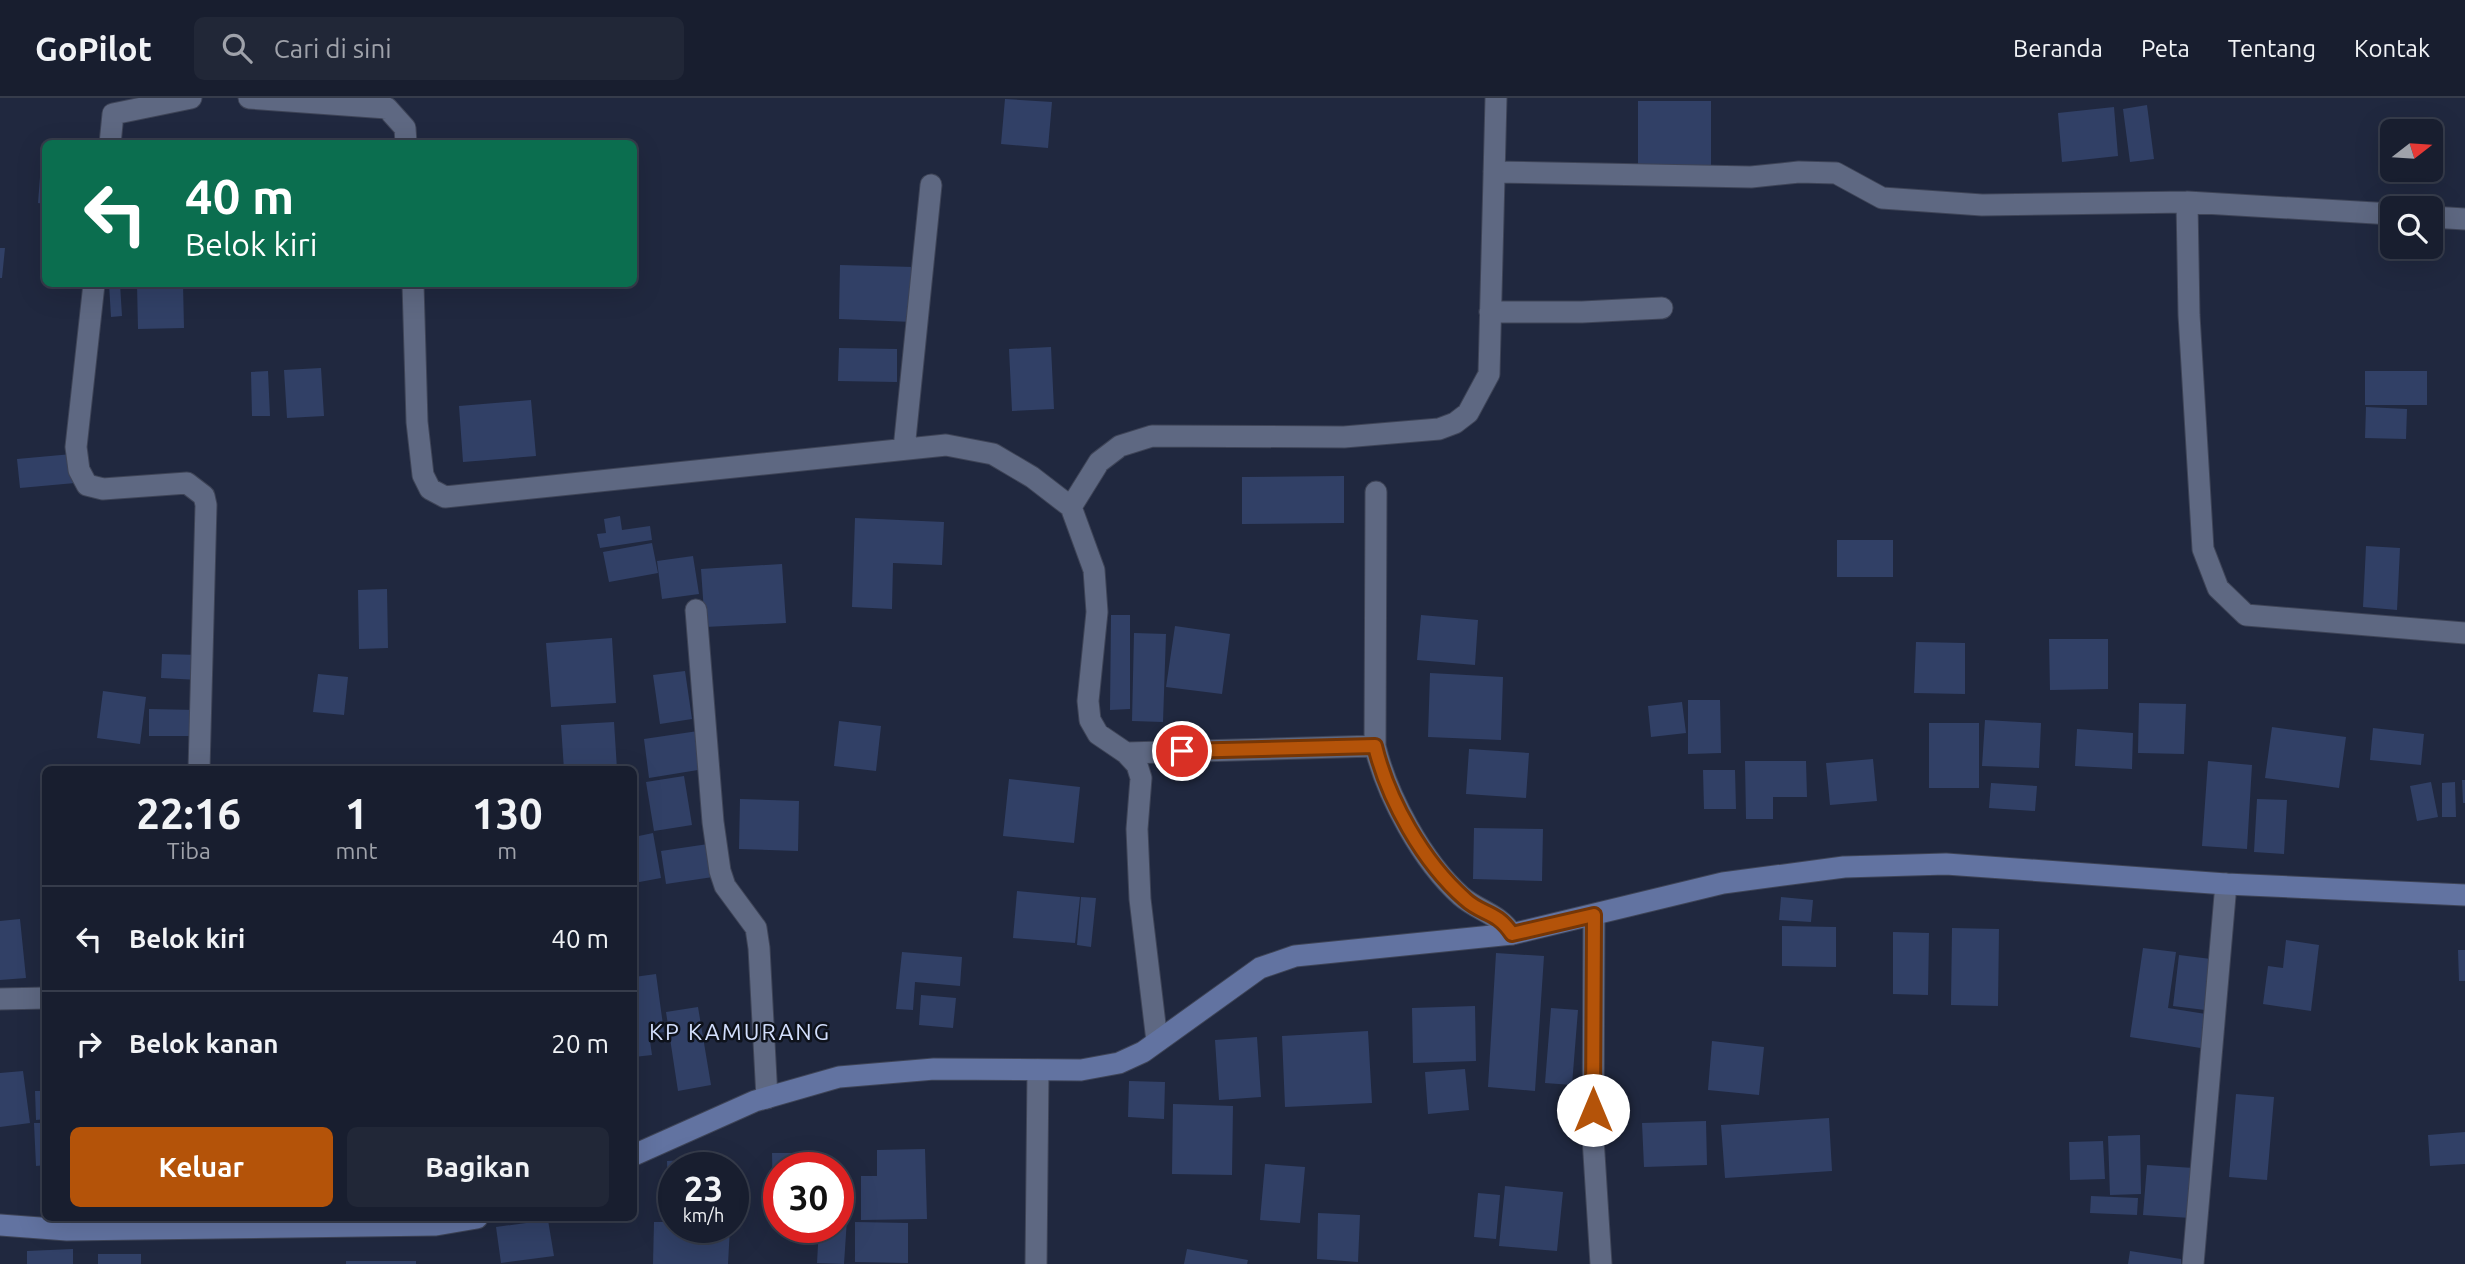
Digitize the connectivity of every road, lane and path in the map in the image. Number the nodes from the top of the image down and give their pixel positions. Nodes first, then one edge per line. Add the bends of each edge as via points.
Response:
1 (191, 98) edge
2 (249, 98) edge
3 (1496, 98) edge
4 (110, 140) edge
5 (406, 140) edge
6 (1494, 172) junction
7 (931, 186) dead end
8 (2187, 202) junction
9 (2380, 213) edge
10 (2443, 217) edge
11 (2465, 219) edge
12 (94, 287) edge
13 (413, 287) edge
14 (1662, 308) dead end
15 (1490, 312) junction
16 (904, 449) junction
17 (1376, 492) dead end
18 (1071, 507) junction
19 (696, 610) dead end
20 (2465, 633) edge
21 (1375, 746) junction
22 (1126, 753) junction
23 (199, 766) edge
24 (2226, 884) junction
25 (2465, 895) edge
26 (1594, 915) junction
27 (1512, 934) junction
28 (42, 998) edge
29 (0, 999) edge
30 (1157, 1041) junction
31 (1038, 1070) junction
32 (767, 1098) junction
33 (637, 1154) edge
34 (459, 1221) edge
35 (195, 1223) edge
36 (0, 1224) edge
37 (1036, 1264) edge
38 (1601, 1264) edge
39 (2193, 1264) edge

1 - 4 street via 113,114
2 - 5 street via 387,108 405,128
3 - 6 street
6 - 8 street via 1751,177 1836,173 1882,198 1982,205
6 - 15 street
7 - 16 street
8 - 9 street
8 - 20 street via 2203,549 2218,588 2246,615
10 - 11 street
12 - 23 street via 76,447 83,478 87,485 103,489 187,483 204,496 206,505
13 - 16 street via 422,475 430,489 444,497
14 - 15 street
15 - 18 street via 1485,384 1475,404 1455,423 1438,429 1344,437 1152,436 1120,446 1099,462
16 - 18 street via 946,445 993,454
17 - 21 street
18 - 22 street via 1094,570 1097,612 1090,720 1098,734
19 - 32 street via 720,871 725,886 756,928 760,948
21 - 22 street
21 - 27 street via 1388,791 1450,886 1470,904 1490,911
22 - 30 street via 1141,778 1139,899
24 - 25 street
24 - 26 street via 1946,864 1844,867 1723,883
24 - 39 street
26 - 27 street
26 - 38 street via 1593,1138
27 - 30 street via 1295,956 1260,968
28 - 29 street
30 - 31 street via 1119,1063 1080,1070
31 - 32 street via 934,1069 839,1077
31 - 37 street
32 - 33 street
34 - 35 street via 436,1225
35 - 36 street via 67,1230

